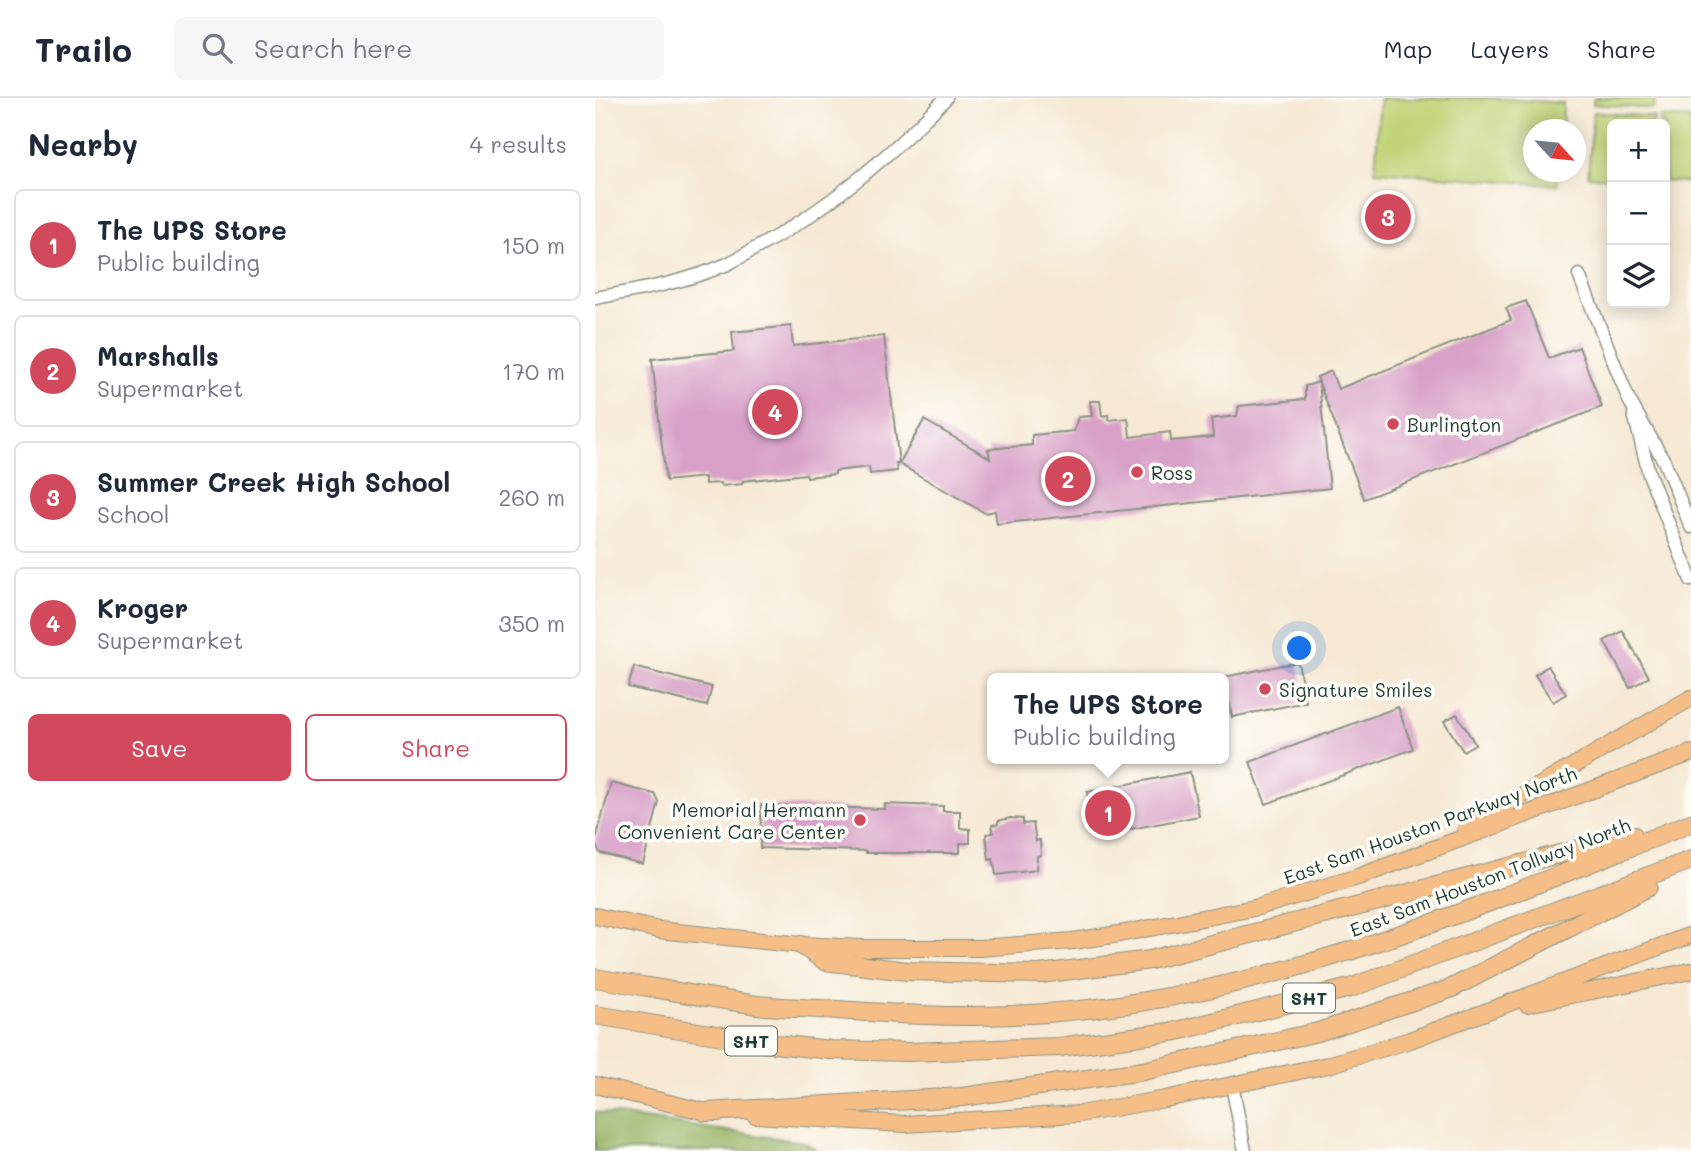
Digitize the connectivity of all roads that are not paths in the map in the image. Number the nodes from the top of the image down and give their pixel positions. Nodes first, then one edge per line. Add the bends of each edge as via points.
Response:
1 (946, 98) edge
2 (1579, 275) dead end
3 (595, 298) edge
4 (1633, 407) junction
5 (1691, 527) edge
6 (1691, 580) edge
7 (1691, 698) edge
8 (1691, 753) edge
9 (1691, 822) edge
10 (1425, 851) junction
11 (1691, 862) edge
12 (595, 916) edge
13 (614, 920) junction
14 (595, 928) edge
15 (1691, 935) edge
16 (801, 946) junction
17 (1691, 971) edge
18 (595, 978) edge
19 (1477, 1014) junction
20 (595, 1015) edge
21 (595, 1085) edge
22 (1232, 1085) junction
23 (706, 1112) junction
24 (1245, 1151) edge

1 - 3 street via 857,182 788,231 725,265 658,287
2 - 4 street
4 - 5 street via 1664,461
4 - 6 street via 1649,474
7 - 10 main road
8 - 10 main road, East Sam Houston Parkway North
9 - 16 highway via 1150,960 1040,974 907,971 825,961
9 - 18 highway, East Sam Houston Tollway North / SHT via 1383,942 1219,988 1143,1002 1013,1016 910,1015 760,1005
10 - 16 main road, East Sam Houston Parkway North via 1359,877 1259,907 1107,936 979,948
11 - 20 highway, SHT via 1350,988 1177,1031 1059,1047 831,1050
11 - 23 highway via 1450,989 1318,1032 1143,1070 962,1097
12 - 13 main road, East Sam Houston Parkway North
13 - 14 main road
13 - 16 main road, East Sam Houston Parkway North via 659,930
15 - 19 main road
17 - 19 main road
19 - 22 main road via 1328,1065
21 - 23 main road
22 - 23 main road via 1079,1114 904,1124
22 - 24 street

